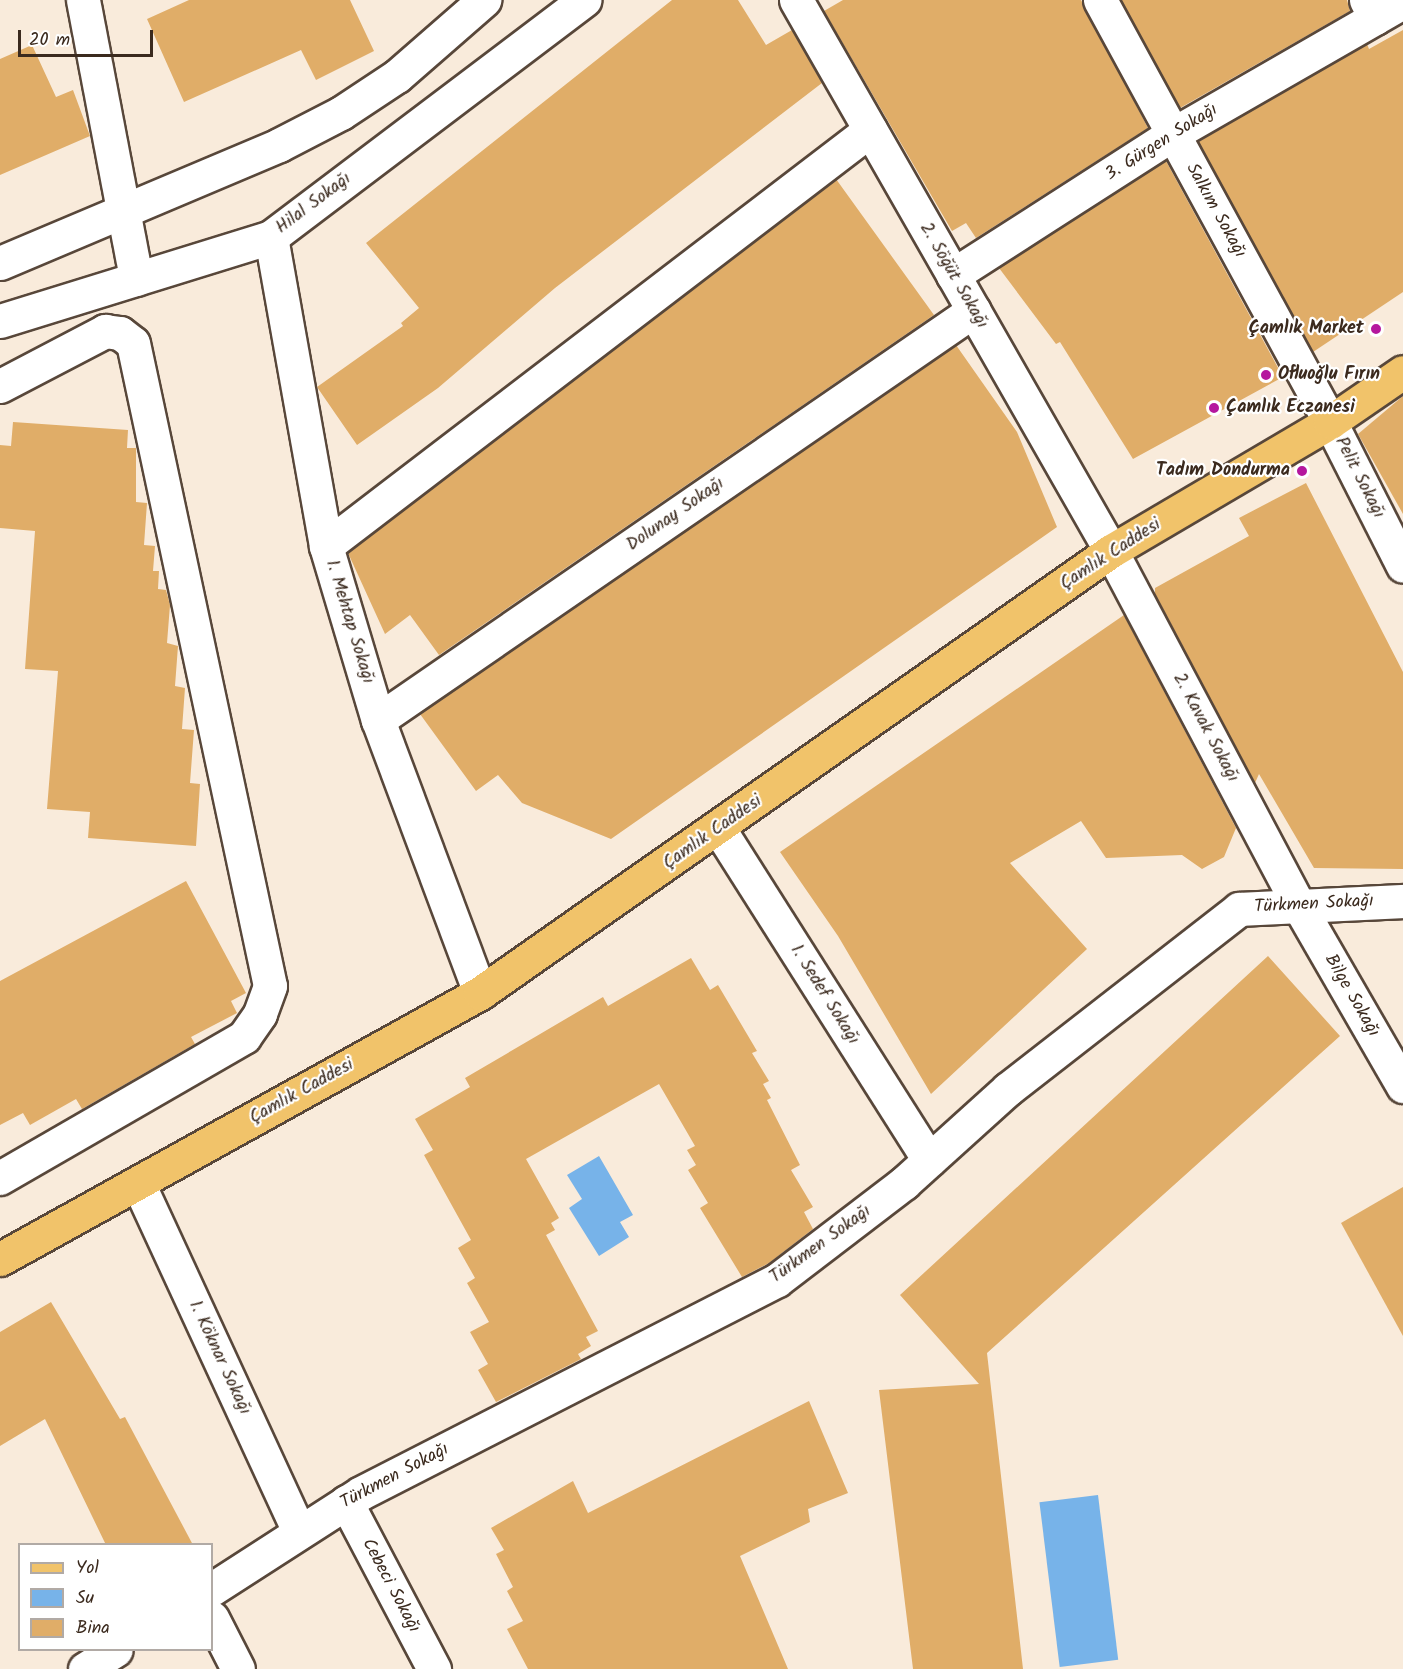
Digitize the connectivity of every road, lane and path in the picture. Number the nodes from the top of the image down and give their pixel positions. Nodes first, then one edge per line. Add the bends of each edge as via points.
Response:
1 (83, 0) edge
2 (484, 0) edge
3 (584, 0) edge
4 (1100, 0) edge
5 (1403, 2) edge
6 (804, 3) edge
7 (1370, 9) edge
8 (870, 130) junction
9 (1173, 134) junction
10 (123, 210) junction
11 (271, 237) junction
12 (0, 263) edge
13 (953, 275) junction
14 (136, 279) junction
15 (974, 310) junction
16 (0, 321) edge
17 (1403, 372) edge
18 (0, 386) edge
19 (1330, 422) junction
20 (326, 546) junction
21 (1111, 551) junction
22 (1403, 566) edge
23 (378, 720) junction
24 (719, 829) junction
25 (1403, 901) edge
26 (1299, 906) junction
27 (480, 993) junction
28 (1403, 1086) edge
29 (929, 1161) junction
30 (0, 1178) edge
31 (138, 1183) junction
32 (0, 1259) edge
33 (346, 1503) junction
34 (299, 1532) junction
35 (213, 1587) edge
36 (213, 1620) edge
37 (114, 1651) edge
38 (85, 1669) edge
39 (238, 1669) edge
40 (434, 1669) edge

1 - 10 street
2 - 10 street via 397,76 341,114 279,145
3 - 11 street, Hilal Sokağı
4 - 9 street, Salkım Sokağı
5 - 7 street, 3. Gürgen Sokağı
6 - 8 street, 2. Söğüt Sokağı
7 - 9 street, 3. Gürgen Sokağı
8 - 13 street, 2. Söğüt Sokağı
8 - 20 street
9 - 13 street, 3. Gürgen Sokağı
9 - 19 street, Salkım Sokağı
10 - 12 street
10 - 14 street
11 - 14 street, Hilal Sokağı
11 - 20 street, 1. Mehtap Sokağı
13 - 15 street, 2. Söğüt Sokağı
14 - 16 street, Hilal Sokağı
15 - 21 street, 2. Söğüt Sokağı
15 - 23 street, Dolunay Sokağı
17 - 19 main road, Çamlık Caddesi
18 - 30 street via 105,331 120,333 132,343 270,986 260,1014 244,1037
19 - 21 main road, Çamlık Caddesi
19 - 22 street, Pelit Sokağı
20 - 23 street, 1. Mehtap Sokağı
21 - 24 main road, Çamlık Caddesi
21 - 26 street, 2. Kavak Sokağı
23 - 27 street, 1. Mehtap Sokağı
24 - 27 main road, Çamlık Caddesi
24 - 29 street, 1. Sedef Sokağı
25 - 26 street, Türkmen Sokağı
26 - 28 street, Bilge Sokağı
26 - 29 street, Türkmen Sokağı via 1239,909 1008,1089
27 - 31 main road, Çamlık Caddesi
29 - 33 street, Türkmen Sokağı via 777,1280
31 - 32 main road, Çamlık Caddesi
31 - 34 street, 1. Köknar Sokağı
33 - 34 street, Türkmen Sokağı
33 - 40 street, Cebeci Sokağı
34 - 35 street, Türkmen Sokağı
36 - 39 street
37 - 38 street

